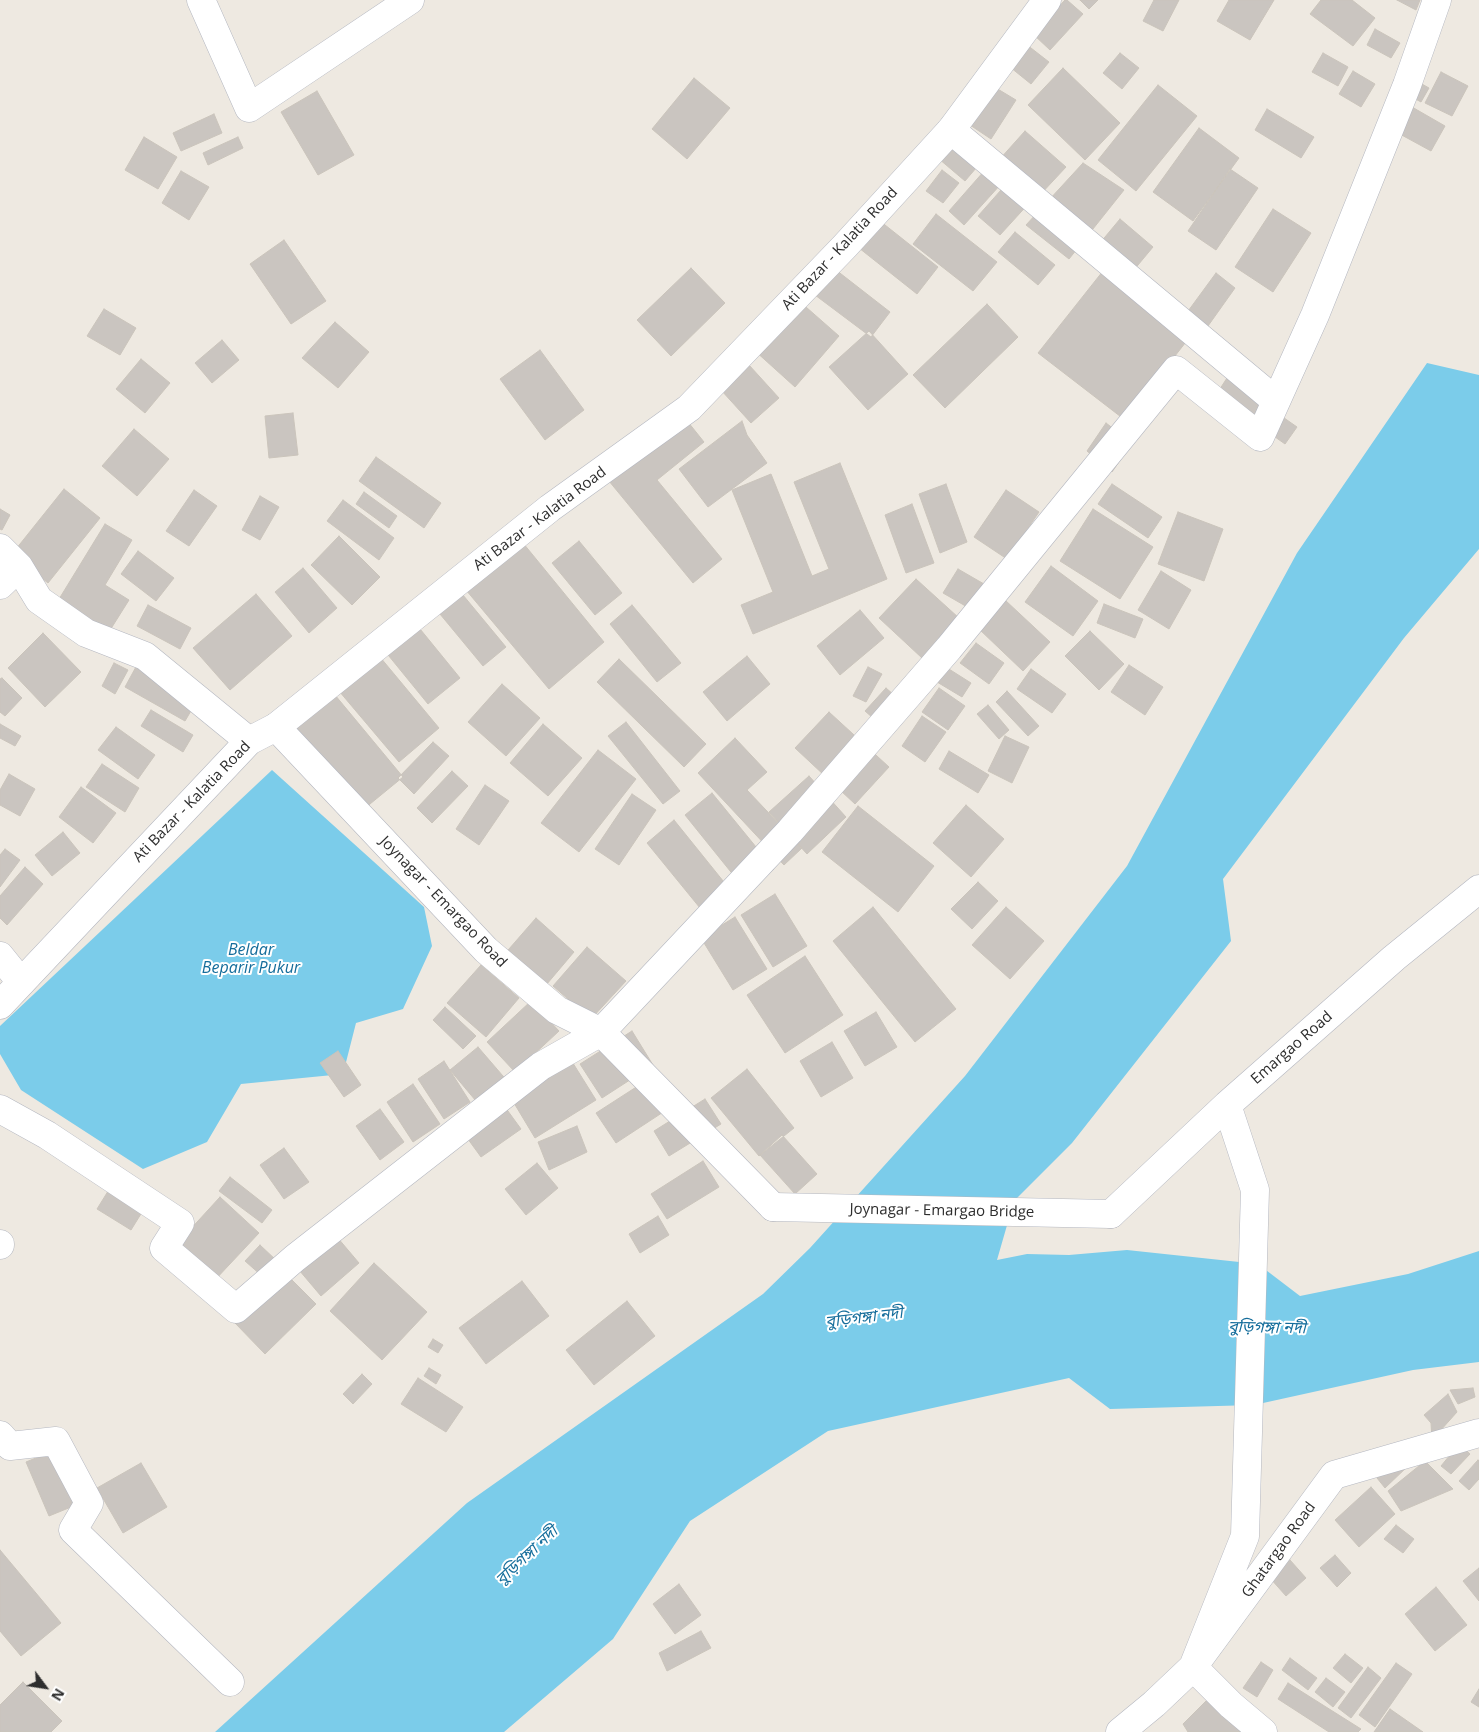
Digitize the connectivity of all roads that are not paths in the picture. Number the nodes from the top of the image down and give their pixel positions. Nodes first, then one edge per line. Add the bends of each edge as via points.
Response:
1 (201, 0) edge
2 (410, 0) edge
3 (1047, 0) edge
4 (1437, 0) edge
5 (951, 130) junction
6 (1276, 401) junction
7 (6, 567) edge
8 (276, 727) junction
9 (249, 741) junction
10 (1479, 888) edge
11 (0, 956) edge
12 (22, 982) junction
13 (0, 1005) edge
14 (601, 1032) junction
15 (1227, 1105) junction
16 (0, 1109) edge
17 (773, 1207) joint
18 (1111, 1214) joint
19 (1479, 1433) edge
20 (0, 1435) edge
21 (1193, 1667) junction
22 (230, 1682) dead end
23 (1120, 1732) edge
24 (1263, 1732) edge

1 - 2 street via 249,108
3 - 5 street, Ati Bazar - Kalatia Road
4 - 6 street via 1315,315
5 - 6 street
5 - 8 street, Ati Bazar - Kalatia Road via 689,408 550,508
6 - 14 street via 1260,437 1176,370 930,670 790,831
7 - 9 street via 39,600 86,633 145,656
8 - 9 street, Ati Bazar - Kalatia Road
8 - 14 street, Joynagar - Emargao Road via 486,950 556,1010
9 - 12 street, Ati Bazar - Kalatia Road
10 - 15 street, Emargao Road
11 - 12 street
12 - 13 street, Ati Bazar - Kalatia Road
14 - 16 street via 541,1066 295,1258 236,1309 164,1248 180,1223 48,1135
14 - 17 street, Joynagar - Emargao Road
15 - 18 street, Emargao Road
15 - 21 street via 1255,1190 1244,1536
17 - 18 street, Joynagar - Emargao Bridge
19 - 21 street, Ghatargao Road via 1334,1475
20 - 22 street via 10,1446 56,1442 89,1503 73,1530
21 - 23 street, Ghatargao Road
21 - 24 street

